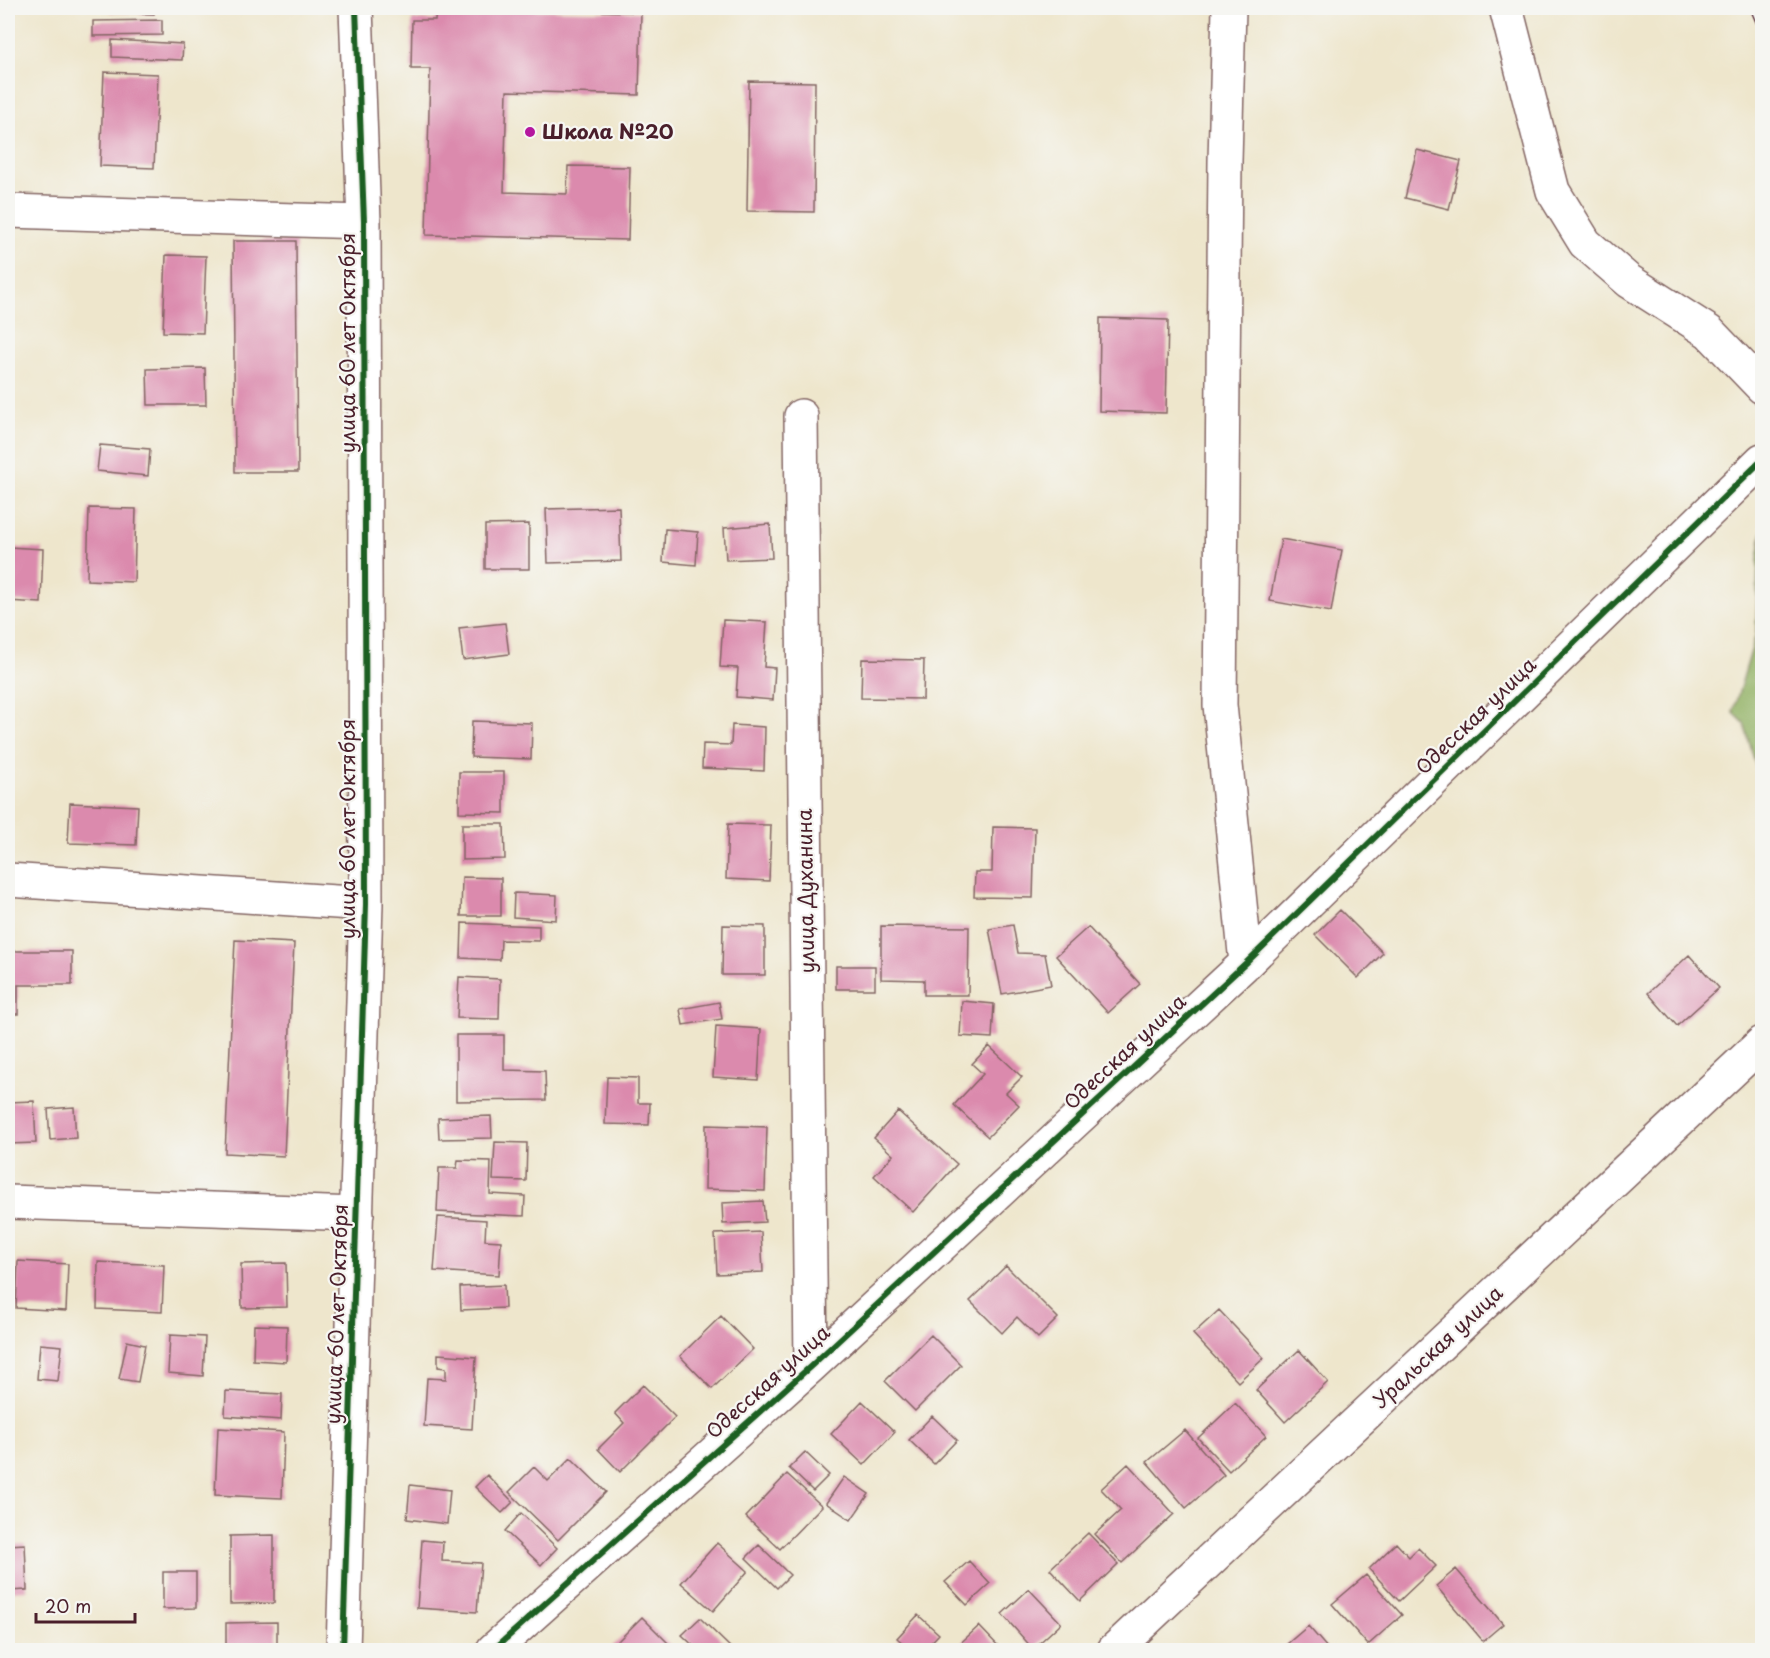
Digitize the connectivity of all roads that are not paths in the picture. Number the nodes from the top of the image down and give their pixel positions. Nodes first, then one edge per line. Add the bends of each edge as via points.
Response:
1 (356, 8) edge
2 (1229, 8) edge
3 (1506, 8) edge
4 (8, 211) edge
5 (364, 222) junction
6 (1762, 387) edge
7 (801, 416) dead end
8 (1762, 460) edge
9 (8, 880) edge
10 (366, 904) junction
11 (1246, 963) junction
12 (1762, 1043) edge
13 (8, 1202) edge
14 (357, 1214) junction
15 (811, 1366) junction
16 (343, 1650) edge
17 (493, 1650) edge
18 (1114, 1650) edge

1 - 5 street, улица 60 лет Октября
2 - 11 street via 1220,705
3 - 6 street via 1553,191 1585,243 1629,281 1709,332
4 - 5 street
5 - 10 street, улица 60 лет Октября
7 - 15 street, улица Духанина
8 - 11 street, Одесская улица
9 - 10 street
10 - 14 street, улица 60 лет Октября
11 - 15 street, Одесская улица
12 - 18 street, Уральская улица
13 - 14 street
14 - 16 street, улица 60 лет Октября
15 - 17 street, Одесская улица

